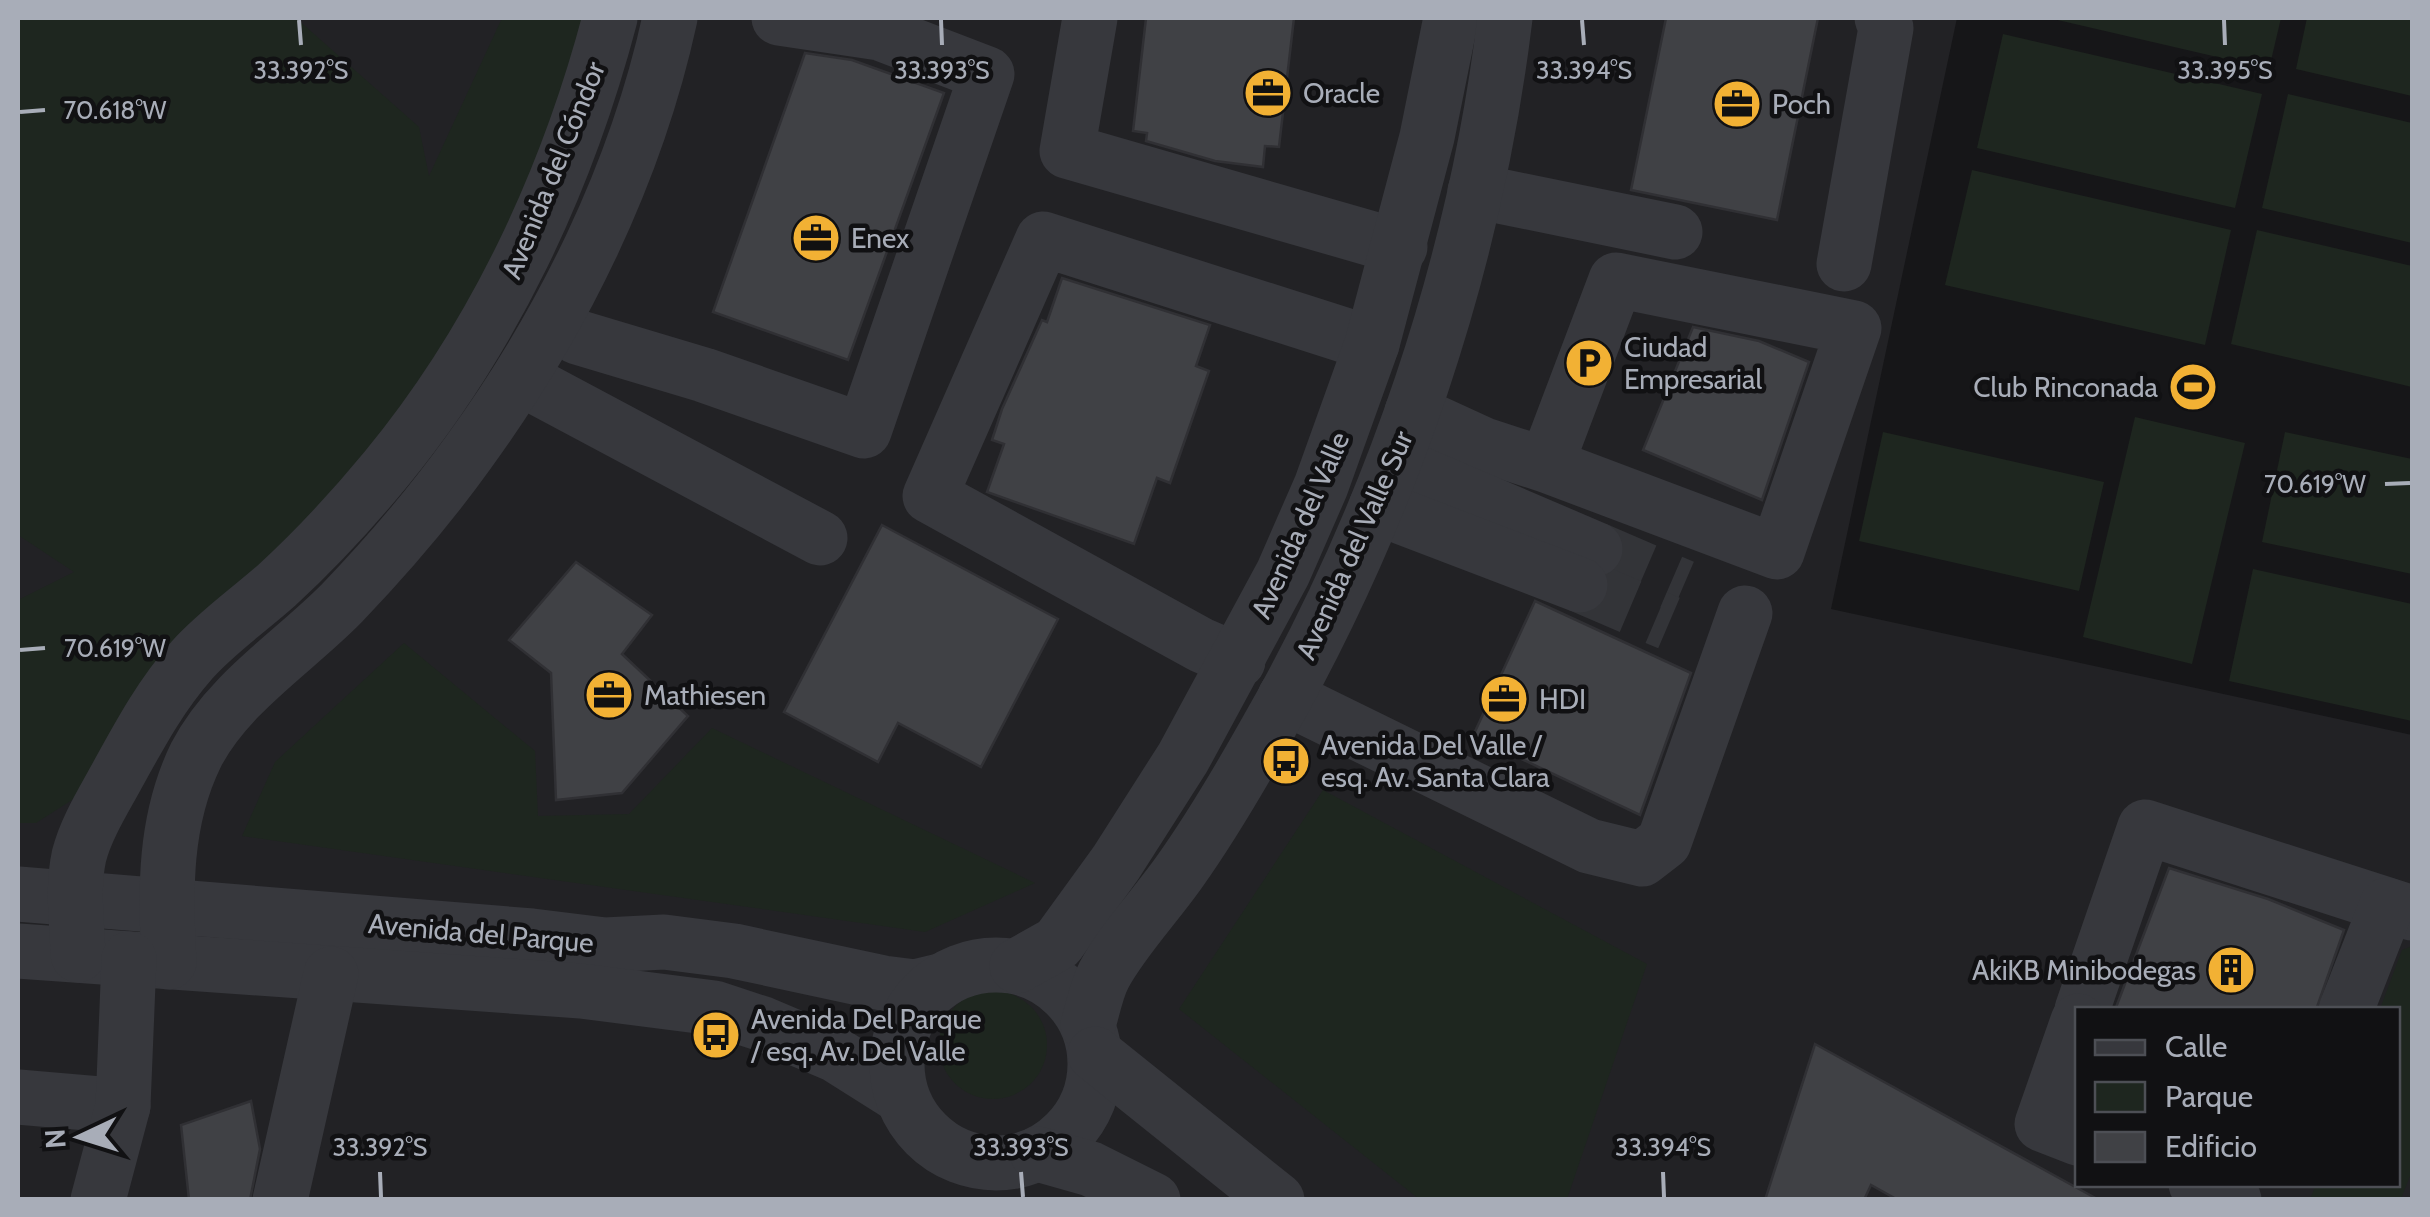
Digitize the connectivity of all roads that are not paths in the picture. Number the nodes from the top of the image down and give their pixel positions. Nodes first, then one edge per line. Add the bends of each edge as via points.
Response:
1 (610, 18) edge
2 (670, 18) edge
3 (780, 18) edge
4 (1090, 18) edge
5 (1450, 18) edge
6 (1506, 18) edge
7 (1882, 18) edge
8 (1475, 191) junction
9 (548, 200) junction
10 (597, 231) junction
11 (1675, 232) dead end
12 (1400, 248) junction
13 (1844, 264) dead end
14 (500, 301) junction
15 (550, 326) junction
16 (1372, 344) junction
17 (520, 378) junction
18 (1412, 412) junction
19 (1546, 465) junction
20 (1385, 485) junction
21 (820, 538) dead end
22 (1588, 567) tunnel mouth
23 (1745, 613) dead end
24 (1238, 661) junction
25 (1285, 697) junction
26 (18, 894) edge
27 (76, 900) junction
28 (166, 908) junction
29 (2400, 909) edge
30 (18, 951) edge
31 (125, 959) junction
32 (1017, 966) junction
33 (331, 974) junction
34 (940, 981) junction
35 (2083, 1007) edge
36 (2348, 1007) edge
37 (2075, 1030) edge
38 (1091, 1040) junction
39 (901, 1096) junction
40 (18, 1098) edge
41 (124, 1106) junction
42 (2075, 1137) edge
43 (1038, 1154) junction
44 (2203, 1187) edge
45 (98, 1200) edge
46 (280, 1200) edge
47 (1153, 1200) edge
48 (1277, 1200) edge
49 (2234, 1200) edge

1 - 9 street, Avenida del Cóndor
2 - 10 street via 648,102
3 - 15 street via 880,33 987,74 864,431
4 - 12 street via 1067,151
5 - 12 street, Avenida del Valle
6 - 8 street, Avenida del Valle Sur
7 - 13 street via 1886,28
8 - 11 street
8 - 18 street, Avenida del Valle Sur
9 - 10 street via 562,236 578,241
9 - 14 street, Avenida del Cóndor
10 - 15 street
12 - 16 street, Avenida del Valle
14 - 15 street via 536,292 548,306
14 - 27 street, Avenida del Cóndor via 386,469 169,687 84,841
15 - 17 street
16 - 24 street, Avenida del Valle via 1322,486
16 - 24 street via 1043,238 930,496
17 - 21 street
17 - 28 street via 416,522 216,724 182,788
18 - 19 street
18 - 20 street, Avenida del Valle Sur
19 - 19 street via 1616,280 1854,328 1777,552
20 - 22 street
20 - 25 street, Avenida del Valle Sur
23 - 25 street via 1664,842 1642,859 1589,846
24 - 32 street, Avenida del Valle via 1080,914 1058,943
25 - 38 street, Avenida del Valle Sur via 1228,798 1104,976
26 - 27 street, Avenida del Parque
27 - 28 street, Avenida del Parque
27 - 31 street, Avenida del Cóndor
28 - 31 street
28 - 34 street, Avenida del Parque via 605,944 664,942 884,983 915,987
29 - 35 street via 2144,827
29 - 36 street
30 - 31 street, Avenida del Parque
31 - 33 street, Avenida del Parque
31 - 41 street
32 - 34 street via 964,969
32 - 38 street via 1060,987
33 - 39 street, Avenida del Parque via 581,991 714,1008 836,1055
33 - 46 street
34 - 39 street via 916,1004 901,1032
37 - 42 street via 2042,1124
38 - 43 street via 1094,1082 1085,1110 1068,1133
38 - 48 street
39 - 43 street via 914,1122 960,1158 989,1164
40 - 41 street
41 - 45 street
43 - 47 street via 1091,1169
44 - 49 street

